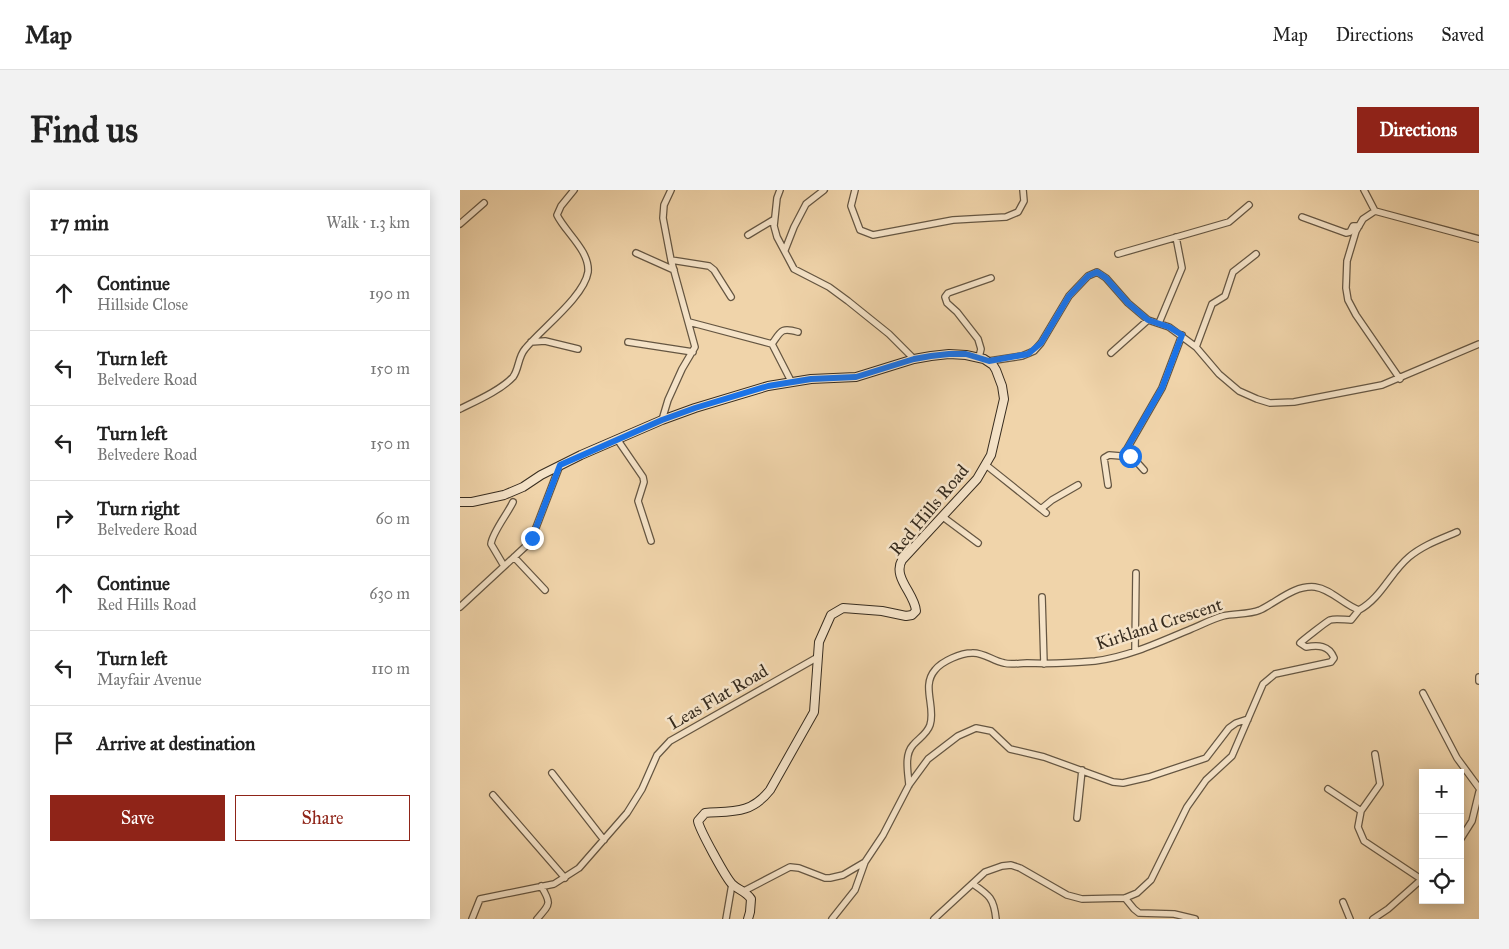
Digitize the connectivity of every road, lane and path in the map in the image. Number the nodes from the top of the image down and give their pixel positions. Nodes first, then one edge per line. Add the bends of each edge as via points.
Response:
1 (574, 190) edge
2 (672, 190) edge
3 (780, 190) edge
4 (824, 190) edge
5 (855, 190) edge
6 (1023, 190) edge
7 (1364, 190) edge
8 (484, 203) dead end
9 (1249, 205) dead end
10 (1375, 211) junction
11 (1302, 217) dead end
12 (773, 220) junction
13 (460, 224) edge
14 (1359, 226) junction
15 (748, 235) dead end
16 (1176, 237) junction
17 (1479, 239) edge
18 (785, 250) junction
19 (636, 253) dead end
20 (1118, 254) dead end
21 (1256, 254) dead end
22 (671, 260) junction
23 (674, 270) junction
24 (991, 278) dead end
25 (731, 297) dead end
26 (1148, 320) junction
27 (689, 322) junction
28 (1159, 323) junction
29 (798, 332) dead end
30 (1182, 335) junction
31 (531, 342) junction
32 (628, 342) dead end
33 (772, 344) junction
34 (1479, 344) edge
35 (1196, 347) junction
36 (578, 349) dead end
37 (693, 352) junction
38 (1111, 353) dead end
39 (980, 357) junction
40 (914, 359) junction
41 (989, 361) junction
42 (1400, 379) junction
43 (791, 382) junction
44 (460, 409) edge
45 (662, 420) junction
46 (617, 439) junction
47 (1126, 450) junction
48 (560, 465) junction
49 (986, 465) junction
50 (1144, 470) dead end
51 (1108, 485) dead end
52 (1078, 486) dead end
53 (460, 502) edge
54 (513, 502) dead end
55 (943, 517) junction
56 (1457, 532) dead end
57 (651, 540) dead end
58 (978, 543) dead end
59 (514, 556) junction
60 (504, 566) junction
61 (1136, 573) dead end
62 (545, 590) dead end
63 (1042, 597) dead end
64 (460, 607) edge
65 (1358, 610) junction
66 (1135, 651) junction
67 (818, 657) junction
68 (1044, 664) junction
69 (1479, 677) edge
70 (1479, 681) edge
71 (1423, 693) dead end
72 (1248, 720) junction
73 (1375, 754) dead end
74 (1082, 770) junction
75 (552, 773) dead end
76 (909, 785) junction
77 (1479, 788) edge
78 (1328, 789) dead end
79 (1479, 792) edge
80 (492, 795) dead end
81 (1361, 811) junction
82 (1077, 818) dead end
83 (1464, 834) edge
84 (604, 840) junction
85 (865, 862) junction
86 (1419, 876) edge
87 (565, 878) junction
88 (1419, 881) edge
89 (732, 884) junction
90 (973, 884) junction
91 (541, 886) junction
92 (744, 891) junction
93 (1125, 898) junction
94 (1343, 902) dead end
95 (472, 919) edge
96 (537, 919) edge
97 (726, 919) edge
98 (748, 919) edge
99 (832, 919) edge
100 (934, 919) edge
101 (997, 919) edge
102 (1194, 919) edge
103 (1350, 919) edge
104 (1374, 919) edge

1 - 31 street via 557,215 580,248 588,271 584,284 562,312
2 - 22 street via 664,205 663,218
3 - 12 street
4 - 18 street via 806,204
5 - 6 street via 851,206 860,230 873,235 953,220 1006,217 1018,212 1024,201
7 - 10 street
8 - 13 street
9 - 16 street via 1229,222
10 - 14 street
10 - 17 street
11 - 14 street via 1346,233 1353,226
12 - 15 street
12 - 18 street via 777,237
14 - 42 street via 1347,261 1348,300
16 - 20 street
16 - 28 street via 1182,268
18 - 40 street via 794,270 829,287 848,301
19 - 23 street
21 - 35 street via 1233,272 1225,296 1212,304
22 - 23 street
22 - 25 street via 709,266
23 - 27 street
24 - 39 street via 948,293 945,297 978,339
26 - 28 street
26 - 38 street
26 - 41 street via 1106,278 1093,273 1069,296 1034,351
27 - 33 street
27 - 37 street via 695,347
28 - 30 street
29 - 33 street via 787,328
30 - 35 street
30 - 47 street via 1162,388
31 - 36 street via 545,341
31 - 44 street via 523,352 514,376
32 - 37 street
33 - 43 street
34 - 42 street
35 - 42 street via 1219,374 1240,391 1270,403 1344,393
37 - 45 street via 678,377
39 - 40 main road via 949,354
39 - 41 main road
40 - 43 main road via 856,377
41 - 49 main road, Red Hills Road via 1000,379 1004,399 996,440
43 - 45 main road via 768,386
45 - 46 main road
46 - 48 main road
46 - 57 street via 643,477 638,501
47 - 50 street
47 - 51 street via 1121,456 1109,454 1104,458
48 - 53 main road via 504,495
48 - 59 street via 532,538
49 - 52 street via 1043,511 1052,500
49 - 55 main road, Red Hills Road
54 - 60 street via 491,544
55 - 58 street
55 - 67 main road, Red Hills Road via 899,564 916,611 906,616 843,608 828,619 819,642
56 - 65 street via 1422,547 1409,557 1378,594
59 - 60 street
59 - 62 street
60 - 64 street
61 - 66 street
63 - 68 street
65 - 66 street, Kirkland Crescent via 1326,591 1308,588 1282,596 1259,610 1223,616
65 - 72 street via 1351,620 1331,620 1304,638 1300,643 1306,647 1327,648 1334,658 1331,662 1275,674 1263,684
66 - 68 street, Kirkland Crescent via 1094,661
67 - 84 street, Leas Flat Road via 670,741 657,755 627,813
67 - 89 main road, Red Hills Road via 814,712 770,790 744,810 705,813 698,821
68 - 76 street, Kirkland Crescent via 1004,663 974,652 964,653 935,670 928,692 930,724 908,752
69 - 70 street
71 - 77 street via 1457,758
72 - 74 street via 1229,728 1206,758 1149,777 1123,783
72 - 93 street via 1232,756 1206,780 1187,807 1151,880
73 - 81 street via 1380,784
74 - 76 street via 1010,749 991,731 976,728 958,736 928,759
74 - 82 street
75 - 84 street
76 - 85 street
78 - 81 street
79 - 83 street via 1472,821
80 - 87 street
81 - 86 street via 1358,827 1364,841
84 - 87 street, Leas Flat Road via 579,868
85 - 92 street via 843,875 830,878 790,868
85 - 99 street via 855,890
87 - 91 street, Leas Flat Road
88 - 104 street
89 - 92 main road, Red Hills Road
89 - 97 street
90 - 93 street via 992,868 1011,865 1067,895 1082,899
90 - 100 street
90 - 101 street via 992,898
91 - 95 street, Leas Flat Road via 480,899
91 - 96 street via 549,902
92 - 98 main road via 752,904
93 - 102 street via 1139,913 1174,914
94 - 103 street

